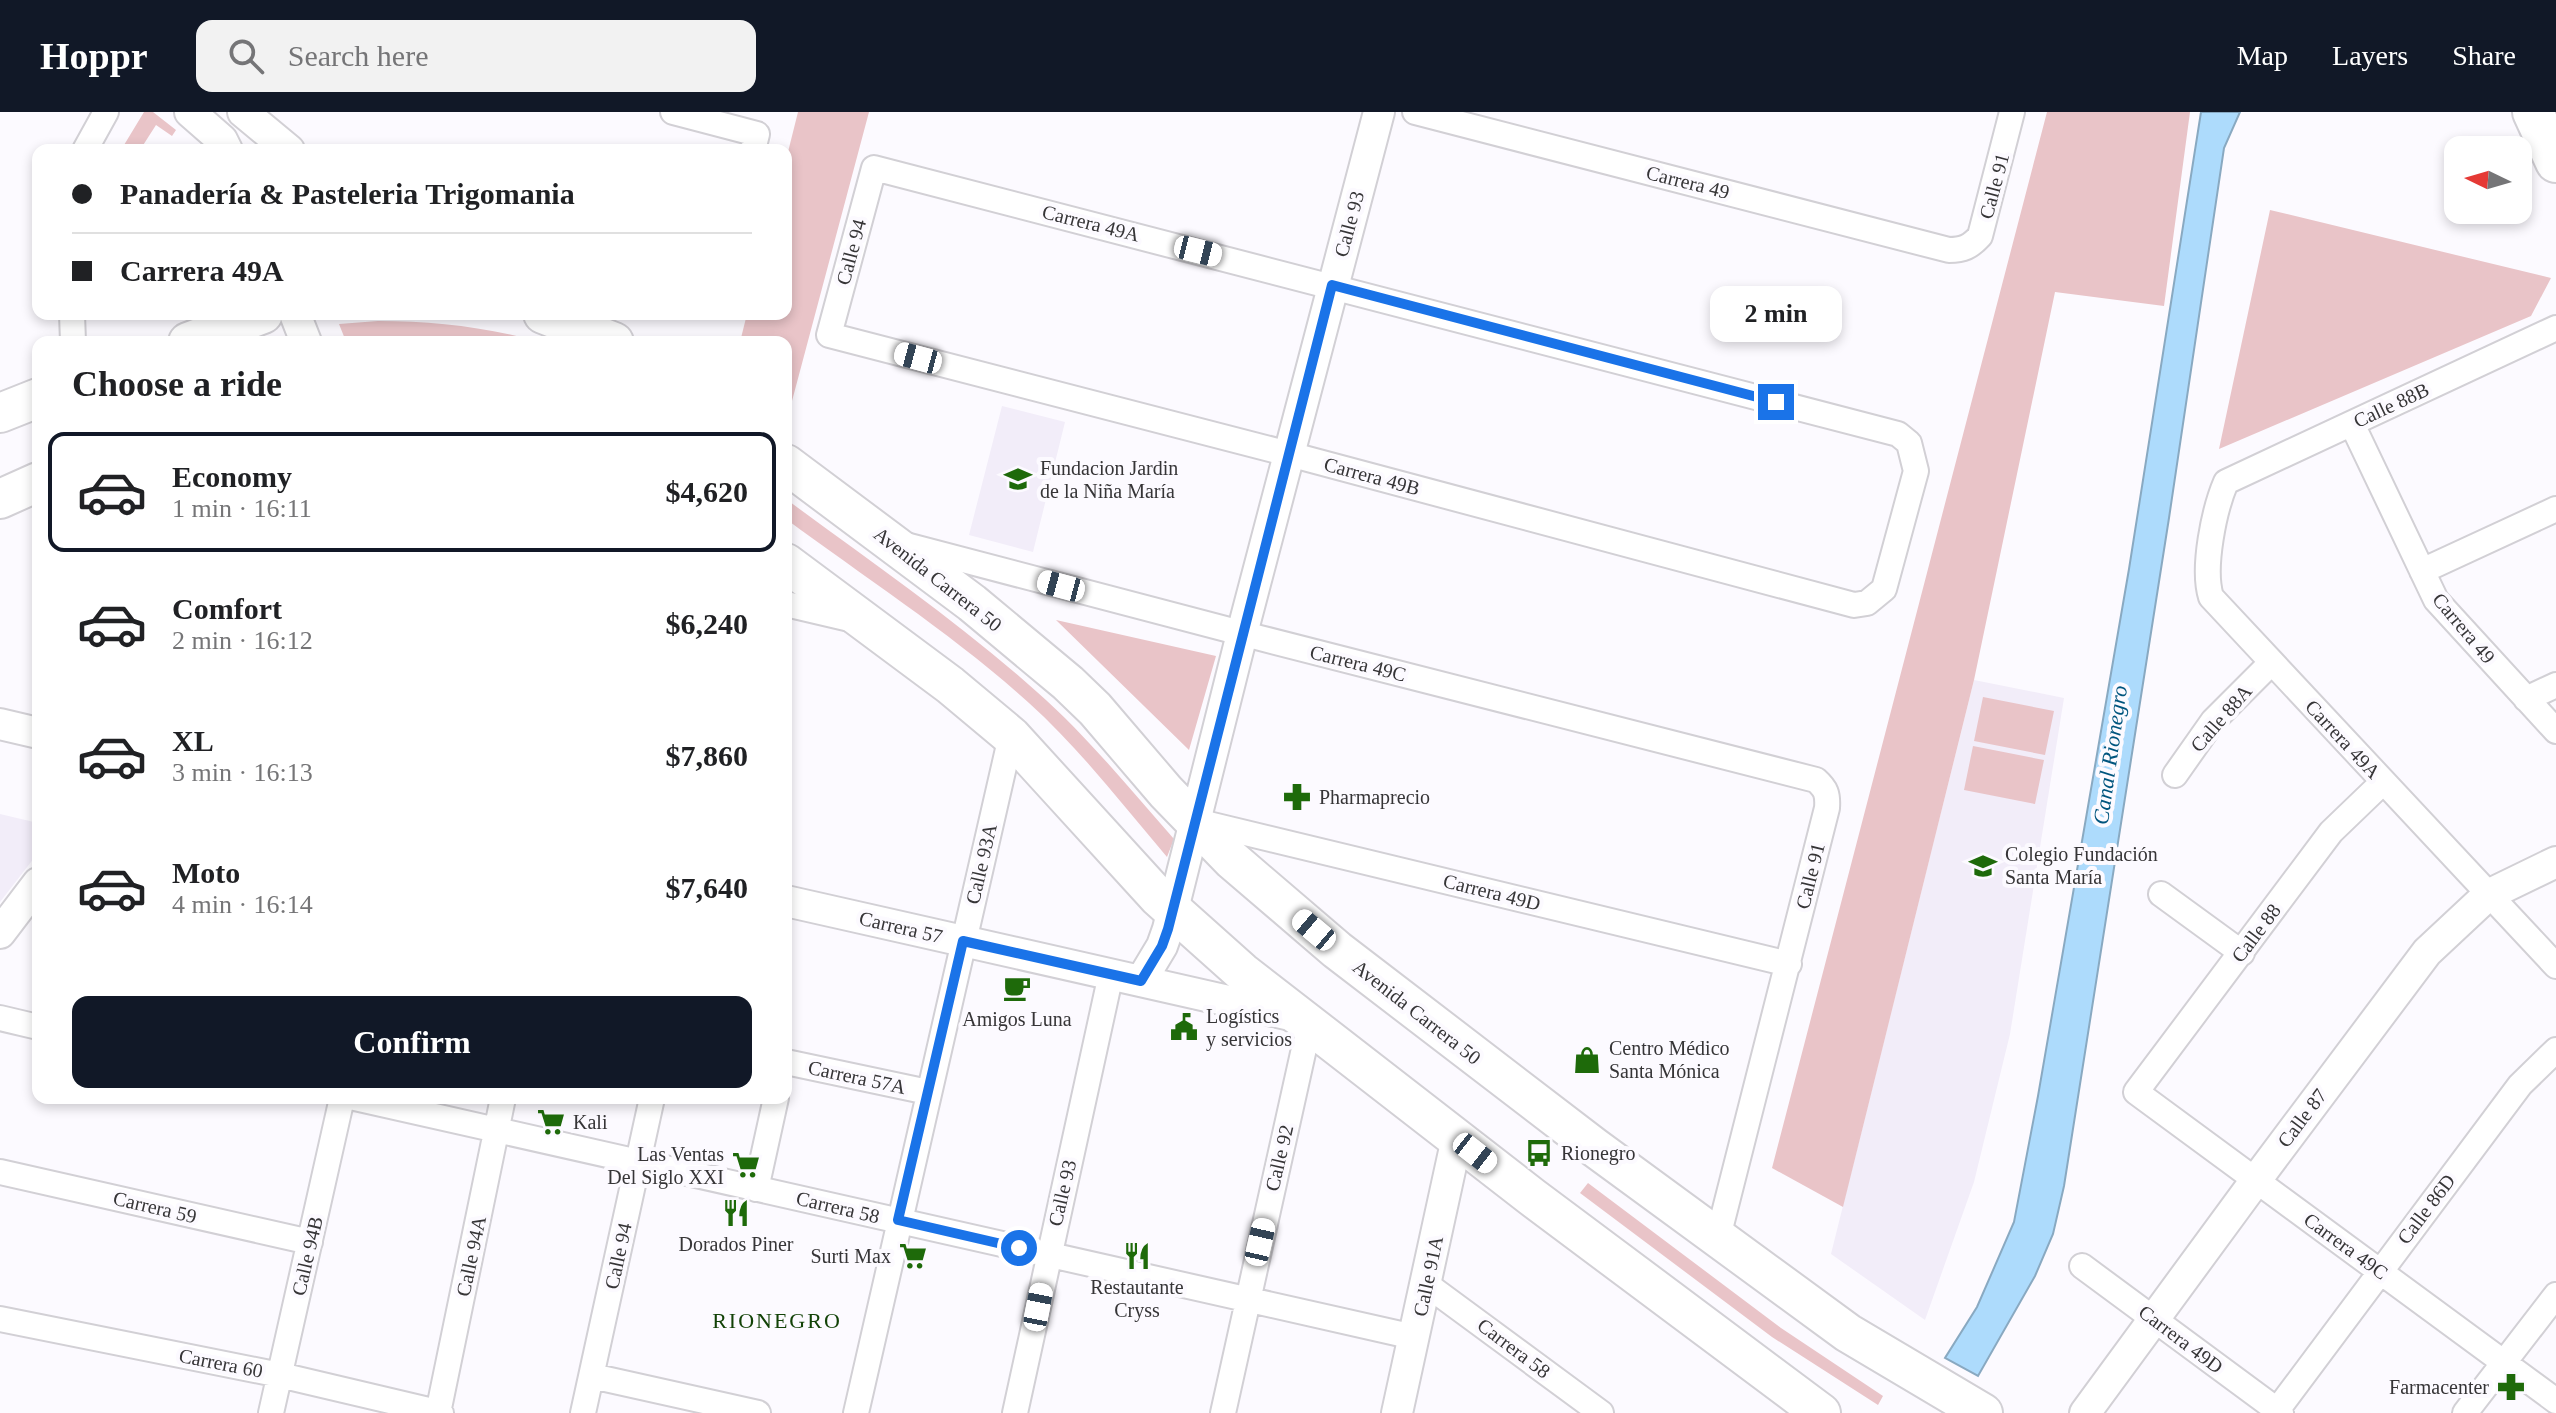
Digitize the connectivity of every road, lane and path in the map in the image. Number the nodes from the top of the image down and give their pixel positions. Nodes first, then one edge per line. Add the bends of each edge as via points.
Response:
1 (106, 112) edge
2 (190, 112) edge
3 (243, 112) edge
4 (673, 112) edge
5 (1379, 112) edge
6 (1415, 112) edge
7 (2012, 112) edge
8 (2533, 112) edge
9 (224, 134) edge
10 (755, 142) edge
11 (88, 144) edge
12 (282, 144) edge
13 (2556, 162) edge
14 (874, 168) joint
15 (1962, 250) joint
16 (1332, 285) junction
17 (247, 320) edge
18 (558, 320) edge
19 (586, 320) edge
20 (2556, 328) edge
21 (829, 335) joint
22 (204, 336) edge
23 (600, 336) edge
24 (607, 336) edge
25 (32, 400) edge
26 (0, 413) edge
27 (2352, 424) junction
28 (1289, 454) junction
29 (792, 468) edge
30 (2226, 482) joint
31 (32, 485) edge
32 (0, 499) edge
33 (2556, 509) edge
34 (888, 540) junction
35 (792, 567) edge
36 (2422, 571) junction
37 (1867, 603) joint
38 (792, 605) edge
39 (867, 623) junction
40 (1242, 634) junction
41 (2271, 663) junction
42 (2556, 685) edge
43 (2526, 699) junction
44 (0, 724) edge
45 (2556, 731) edge
46 (32, 732) edge
47 (1011, 736) junction
48 (2175, 775) dead end
49 (2383, 782) junction
50 (1825, 788) joint
51 (1195, 820) junction
52 (2556, 862) edge
53 (32, 891) edge
54 (2161, 894) dead end
55 (2488, 895) junction
56 (792, 902) edge
57 (1172, 912) junction
58 (0, 933) edge
59 (963, 941) junction
60 (2242, 953) junction
61 (1789, 964) junction
62 (2556, 966) edge
63 (1111, 974) junction
64 (1141, 981) junction
65 (0, 1018) edge
66 (32, 1026) edge
67 (1302, 1030) junction
68 (2556, 1050) edge
69 (792, 1063) edge
70 (928, 1092) junction
71 (2136, 1092) joint
72 (341, 1104) edge
73 (381, 1104) edge
74 (502, 1104) edge
75 (651, 1104) edge
76 (775, 1104) edge
77 (497, 1131) junction
78 (1457, 1138) junction
79 (638, 1162) junction
80 (0, 1172) edge
81 (2256, 1180) junction
82 (756, 1189) junction
83 (898, 1220) junction
84 (1718, 1237) junction
85 (310, 1242) junction
86 (1049, 1254) junction
87 (2082, 1266) dead end
88 (2379, 1271) junction
89 (1426, 1284) junction
90 (2556, 1295) edge
91 (1246, 1299) junction
92 (0, 1319) edge
93 (2154, 1319) junction
94 (1414, 1337) junction
95 (2503, 1362) junction
96 (280, 1375) junction
97 (592, 1376) junction
98 (2556, 1401) edge
99 (2278, 1412) edge
100 (271, 1413) edge
101 (439, 1413) edge
102 (583, 1413) edge
103 (758, 1413) edge
104 (856, 1413) edge
105 (1015, 1413) edge
106 (1223, 1413) edge
107 (1397, 1413) edge
108 (1601, 1413) edge
109 (1821, 1413) edge
110 (1983, 1413) edge
111 (2085, 1413) edge
112 (2465, 1413) edge

1 - 11 street
2 - 9 street
3 - 12 street
4 - 10 street
5 - 16 street, Calle 93
6 - 15 street, Carrera 49
7 - 15 street, Calle 91 via 1980,236
8 - 13 highway
14 - 16 street, Carrera 49A
14 - 21 street, Calle 94
16 - 28 street, Calle 93
16 - 37 street, Carrera 49A via 1898,434 1909,443 1916,471 1884,589
17 - 22 main road
18 - 23 main road
19 - 24 street
20 - 27 street, Calle 88B
21 - 28 street, Carrera 49B
25 - 26 main road
27 - 30 street, Calle 88B
27 - 36 street, Carrera 49
28 - 37 street, Carrera 49B via 1854,605
28 - 40 street, Calle 93
29 - 34 main road, Avenida Carrera 50
30 - 41 street, Carrera 49A via 2208,585 2211,597
31 - 32 main road
33 - 36 street
34 - 40 street, Carrera 49C
34 - 51 main road, Avenida Carrera 50 via 1068,683
35 - 39 main road
36 - 43 street, Carrera 49 via 2436,600
38 - 39 street
39 - 47 main road
40 - 50 street, Carrera 49C via 1806,776
40 - 51 street, Calle 93
41 - 48 street, Calle 88A via 2213,721
41 - 49 street, Carrera 49A
42 - 43 street
43 - 45 street, Carrera 49
44 - 46 street
47 - 57 main road
47 - 59 street, Calle 93A
49 - 55 street, Carrera 49A
49 - 60 street, Calle 88 via 2331,832
50 - 61 street, Calle 91 via 1827,808
51 - 57 street, Calle 93
51 - 61 street, Carrera 49D
51 - 84 main road, Avenida Carrera 50 via 1232,860 1337,950
52 - 55 street, Calle 87
53 - 58 street
54 - 60 street
55 - 62 street, Carrera 49A
55 - 81 street, Calle 87 via 2427,952
56 - 59 street, Carrera 57
57 - 64 street, Calle 93 via 1162,946
57 - 67 main road
59 - 63 street, Carrera 57
59 - 70 street, Calle 93A
60 - 71 street, Calle 88
61 - 84 street, Calle 91
63 - 64 street, Carrera 57
63 - 86 street, Calle 93
64 - 67 street, Carrera 57
65 - 66 street
67 - 78 main road
67 - 91 street, Calle 92
68 - 88 street, Calle 86D via 2520,1085
69 - 70 street, Carrera 57A
70 - 83 street, Calle 93A
71 - 81 street, Carrera 49C
72 - 85 street, Calle 94B
73 - 77 street, Carrera 58
74 - 77 street, Calle 94A
75 - 79 street, Calle 94
76 - 82 street
77 - 79 street, Carrera 58
77 - 101 street, Calle 94A
78 - 89 street, Calle 91A
78 - 109 main road
79 - 82 street, Carrera 58
79 - 97 street, Calle 94
80 - 85 street, Carrera 59
81 - 88 street, Carrera 49C
81 - 93 street, Calle 87
82 - 83 street, Carrera 58
83 - 86 street, Carrera 58
83 - 104 street, Calle 93A
84 - 110 main road, Avenida Carrera 50 via 1873,1349
85 - 96 street, Calle 94B
86 - 91 street, Carrera 58
86 - 105 street, Calle 93
87 - 93 street, Carrera 49D
88 - 95 street, Carrera 49C
88 - 99 street, Calle 86D
89 - 94 street, Calle 91A
89 - 108 street, Carrera 58
90 - 95 street
91 - 94 street, Carrera 58
91 - 106 street, Calle 92
92 - 96 street, Carrera 60
93 - 99 street, Carrera 49D
93 - 111 street, Calle 87
94 - 107 street, Calle 91A
95 - 98 street, Carrera 49C
95 - 112 street
96 - 100 street, Calle 94B
96 - 101 street, Carrera 60
97 - 102 street, Calle 94
97 - 103 street

